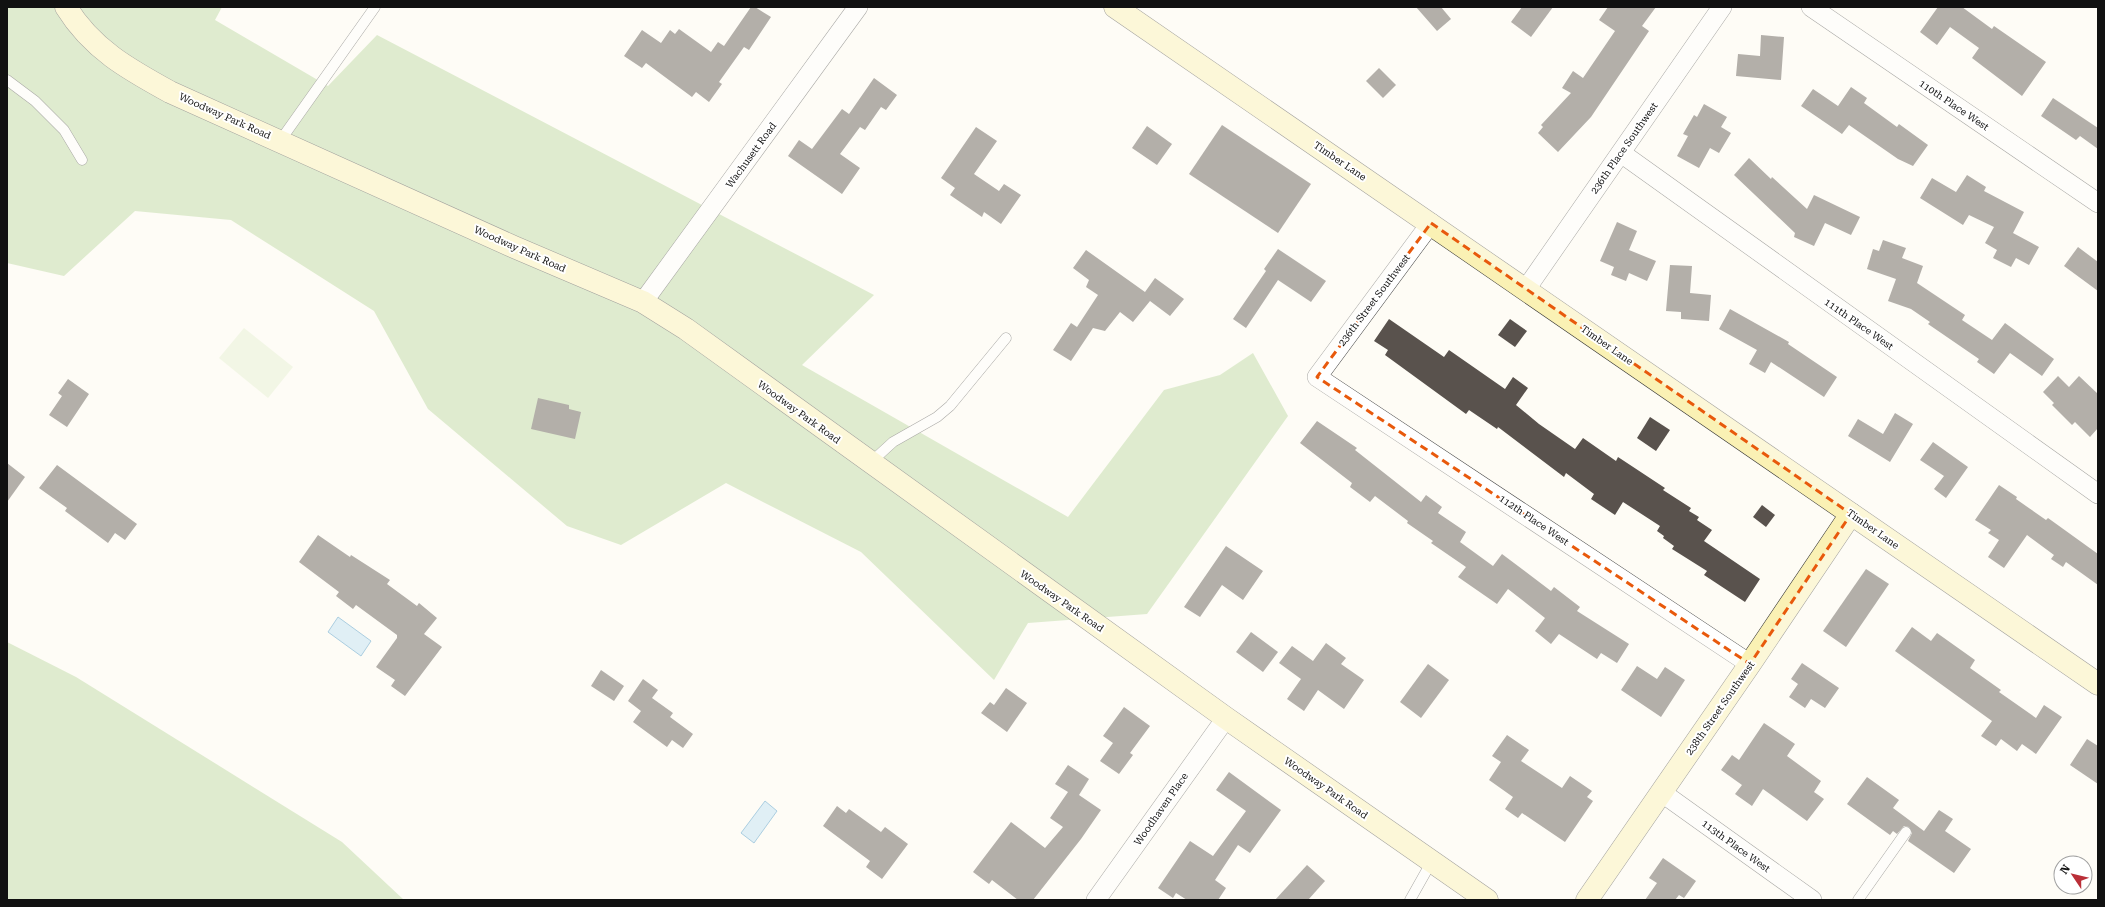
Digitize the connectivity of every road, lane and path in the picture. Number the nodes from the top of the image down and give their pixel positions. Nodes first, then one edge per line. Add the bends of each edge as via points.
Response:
1 (66, 7) edge
2 (375, 7) edge
3 (858, 7) edge
4 (1115, 7) edge
5 (1722, 7) edge
6 (1811, 7) edge
7 (7, 80) edge
8 (280, 141) junction
9 (1620, 153) junction
10 (82, 160) dead end
11 (2098, 203) edge
12 (1431, 223) junction
13 (1526, 289) junction
14 (643, 302) junction
15 (1006, 338) dead end
16 (1317, 377) joint
17 (870, 463) junction
18 (2098, 494) edge
19 (1851, 514) junction
20 (1750, 664) junction
21 (2098, 684) edge
22 (1226, 718) junction
23 (1661, 792) junction
24 (1906, 832) dead end
25 (1432, 860) junction
26 (1096, 900) edge
27 (1410, 900) edge
28 (1487, 900) edge
29 (1586, 900) edge
30 (1812, 900) edge
31 (1858, 900) edge

1 - 8 street, Woodway Park Road via 75,21 101,49 122,65 170,92
2 - 8 lane
3 - 14 street, Wachusett Road
4 - 12 street, Timber Lane
5 - 9 street, 236th Place Southwest
6 - 11 street, 110th Place West
7 - 10 lane via 35,101 64,130
8 - 14 street, Woodway Park Road via 514,247
9 - 13 street, 236th Place Southwest
9 - 18 street, 111th Place West
12 - 13 street, Timber Lane
12 - 16 street, 236th Street Southwest
13 - 19 street, Timber Lane
14 - 17 street, Woodway Park Road via 686,330
15 - 17 lane via 950,406 937,417 893,442
16 - 20 street, 112th Place West
17 - 22 street, Woodway Park Road
19 - 20 street, 238th Street Southwest
19 - 21 street, Timber Lane
20 - 23 street, 238th Street Southwest
22 - 25 street, Woodway Park Road
22 - 26 street, Woodhaven Place
23 - 29 street, 238th Street Southwest
23 - 30 street, 113th Place West
24 - 31 lane
25 - 27 lane
25 - 28 street, Woodway Park Road

